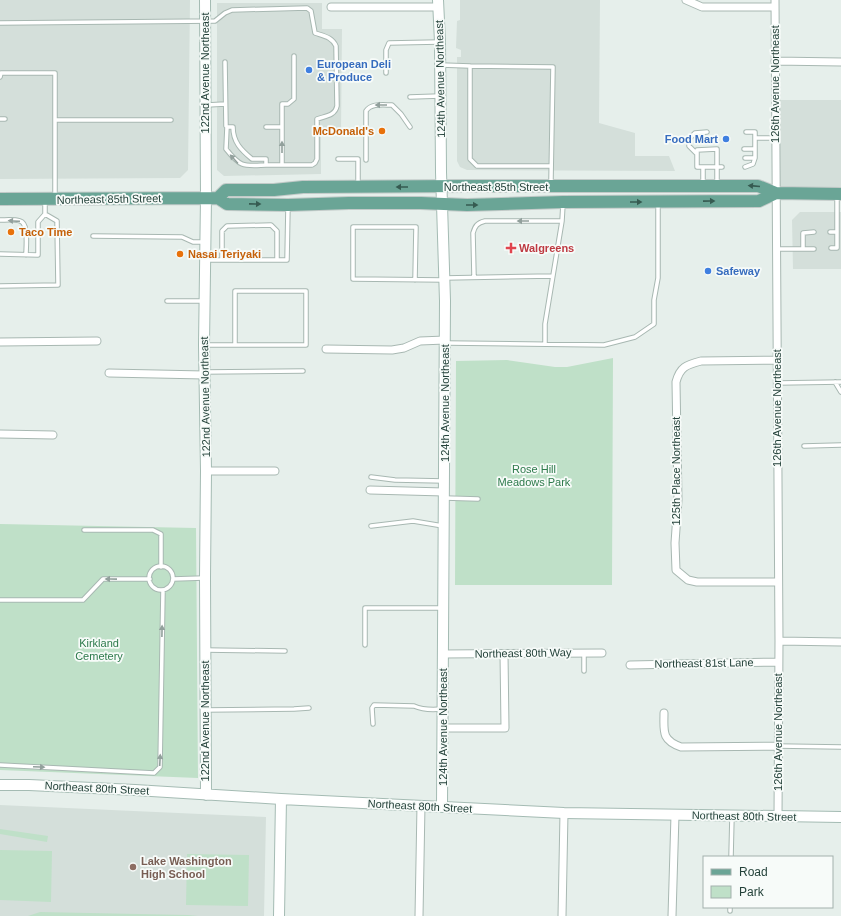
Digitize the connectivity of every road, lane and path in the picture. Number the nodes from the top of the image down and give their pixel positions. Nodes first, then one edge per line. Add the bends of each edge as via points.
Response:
1 (205, 0) edge
2 (686, 0) edge
3 (438, 4) edge
4 (775, 4) edge
5 (331, 7) dead end
6 (205, 21) junction
7 (0, 23) edge
8 (440, 42) junction
9 (294, 56) dead end
10 (775, 61) junction
11 (225, 62) dead end
12 (841, 62) edge
13 (440, 65) junction
14 (470, 66) junction
15 (386, 73) dead end
16 (0, 77) edge
17 (441, 96) junction
18 (410, 97) dead end
19 (226, 104) junction
20 (205, 105) junction
21 (0, 119) edge
22 (5, 119) dead end
23 (55, 120) junction
24 (171, 120) dead end
25 (227, 127) junction
26 (266, 127) dead end
27 (282, 127) junction
28 (410, 127) dead end
29 (707, 132) dead end
30 (746, 132) dead end
31 (755, 138) junction
32 (776, 138) junction
33 (716, 149) junction
34 (722, 149) dead end
35 (744, 149) dead end
36 (755, 149) junction
37 (697, 154) junction
38 (717, 158) junction
39 (722, 158) dead end
40 (744, 158) dead end
41 (755, 158) junction
42 (338, 159) dead end
43 (366, 160) dead end
44 (266, 165) junction
45 (282, 165) junction
46 (552, 166) junction
47 (703, 167) junction
48 (717, 167) junction
49 (722, 167) dead end
50 (745, 167) dead end
51 (621, 186) junction
52 (703, 186) junction
53 (716, 186) junction
54 (441, 187) junction
55 (551, 187) junction
56 (358, 188) junction
57 (776, 193) junction
58 (839, 194) edge
59 (212, 198) junction
60 (0, 199) edge
61 (50, 200) junction
62 (563, 202) junction
63 (575, 202) junction
64 (658, 202) junction
65 (442, 204) junction
66 (288, 205) junction
67 (45, 214) junction
68 (0, 220) edge
69 (562, 221) junction
70 (814, 232) dead end
71 (830, 232) dead end
72 (837, 232) junction
73 (93, 236) dead end
74 (206, 242) junction
75 (814, 248) dead end
76 (831, 248) dead end
77 (776, 249) junction
78 (803, 249) junction
79 (0, 254) edge
80 (26, 254) junction
81 (206, 260) junction
82 (222, 260) junction
83 (277, 260) junction
84 (474, 276) junction
85 (552, 276) junction
86 (444, 279) junction
87 (415, 280) junction
88 (0, 286) edge
89 (204, 301) junction
90 (167, 302) dead end
91 (97, 341) dead end
92 (0, 342) edge
93 (445, 342) junction
94 (545, 343) junction
95 (204, 345) junction
96 (236, 345) junction
97 (326, 349) dead end
98 (777, 360) junction
99 (303, 371) dead end
100 (110, 373) dead end
101 (204, 373) junction
102 (835, 382) junction
103 (841, 382) edge
104 (777, 383) junction
105 (841, 392) edge
106 (0, 434) edge
107 (54, 435) dead end
108 (841, 445) edge
109 (804, 446) dead end
110 (275, 470) dead end
111 (206, 471) junction
112 (371, 477) dead end
113 (444, 481) junction
114 (370, 490) dead end
115 (444, 495) junction
116 (478, 499) dead end
117 (371, 526) dead end
118 (444, 526) junction
119 (84, 530) dead end
120 (161, 566) junction
121 (205, 578) junction
122 (150, 579) junction
123 (173, 579) junction
124 (778, 582) junction
125 (162, 590) junction
126 (0, 600) edge
127 (444, 608) junction
128 (779, 641) junction
129 (841, 642) edge
130 (365, 645) dead end
131 (205, 650) junction
132 (285, 651) dead end
133 (584, 653) junction
134 (602, 653) dead end
135 (443, 654) junction
136 (504, 654) junction
137 (778, 662) junction
138 (630, 665) dead end
139 (584, 671) dead end
140 (309, 708) dead end
141 (443, 709) junction
142 (205, 710) junction
143 (664, 712) dead end
144 (373, 724) dead end
145 (443, 728) junction
146 (777, 746) junction
147 (841, 747) edge
148 (0, 765) edge
149 (0, 785) edge
150 (206, 795) junction
151 (281, 799) junction
152 (421, 805) junction
153 (442, 806) junction
154 (564, 813) junction
155 (675, 815) junction
156 (732, 816) junction
157 (778, 816) junction
158 (841, 817) edge
159 (731, 856) edge
160 (279, 916) edge
161 (419, 916) edge
162 (562, 916) edge
163 (672, 916) edge

1 - 6 street, 122nd Avenue Northeast
2 - 4 street via 702,7
3 - 5 street
3 - 8 street, 124th Avenue Northeast
4 - 10 street, 126th Avenue Northeast
6 - 7 lane
6 - 20 street, 122nd Avenue Northeast
6 - 45 lane via 215,21 232,10 307,8 311,11 316,33 334,41 337,106 331,115 317,120 317,159 312,165
8 - 13 street, 124th Avenue Northeast
8 - 15 lane via 388,43
9 - 27 lane via 294,99 288,104 282,104
10 - 12 street
10 - 32 street, 126th Avenue Northeast
11 - 19 lane
13 - 14 lane
13 - 17 street, 124th Avenue Northeast
14 - 46 lane via 470,159 477,166
14 - 46 lane via 553,66
16 - 23 lane via 1,73 55,73
17 - 18 lane
17 - 54 street, 124th Avenue Northeast
19 - 20 lane
19 - 25 lane
20 - 59 street, 122nd Avenue Northeast
21 - 22 lane
23 - 24 lane
23 - 61 lane
25 - 44 lane via 234,127 233,136 236,143 248,156 252,159 266,159
44 -> 25 lane via 239,164 226,150
26 - 27 lane
45 -> 27 lane
28 -> 43 lane via 392,105 369,107 366,111
29 - 37 lane via 695,133 689,138 689,146
30 - 31 lane via 755,132
31 - 32 lane
31 - 36 lane
32 - 57 street, 126th Avenue Northeast
33 - 34 lane
33 - 37 lane via 696,150
33 - 38 lane
35 - 36 lane
36 - 41 lane
37 - 47 lane via 697,167
38 - 39 lane
38 - 48 lane
40 - 41 lane
41 - 50 lane via 753,164
42 - 56 lane via 358,159
44 - 45 lane
46 - 55 lane
47 - 48 lane
47 - 52 lane
48 - 49 lane
48 - 53 lane
51 - 52 main road, Northeast 85th Street
51 - 55 main road, Northeast 85th Street
51 - 63 main road via 612,194 585,194
52 - 53 main road, Northeast 85th Street
52 - 64 main road via 695,194 667,194
57 -> 53 main road, Northeast 85th Street via 758,186
54 - 55 main road, Northeast 85th Street
54 -> 56 main road, Northeast 85th Street
54 - 65 street, 124th Avenue Northeast
56 - 59 main road, Northeast 85th Street via 226,190
57 - 58 main road, Northeast 85th Street
64 -> 57 main road, Northeast 85th Street via 759,201
57 - 77 street, 126th Avenue Northeast
58 - 72 lane
59 - 61 main road, Northeast 85th Street
59 -> 66 main road, Northeast 85th Street via 227,204
59 - 74 street, 122nd Avenue Northeast
60 - 61 main road, Northeast 85th Street
61 - 67 lane
62 - 63 main road, Northeast 85th Street
65 -> 62 main road, Northeast 85th Street
62 - 69 lane
63 -> 64 main road, Northeast 85th Street
64 - 94 lane via 658,271 654,324 635,337 604,345
65 - 66 main road, Northeast 85th Street via 349,202
65 - 86 street, 124th Avenue Northeast
66 - 83 lane via 287,260
67 - 80 lane via 38,222 38,255
67 - 88 lane via 57,221 58,285
80 -> 68 lane via 24,223 18,220
69 -> 84 lane via 479,222 473,233
69 - 85 lane
70 - 78 lane via 803,232
71 - 72 lane
72 - 76 lane via 837,248
73 - 74 lane via 182,237 193,242
74 - 81 street, 122nd Avenue Northeast
75 - 78 lane
77 - 78 lane
77 - 98 street, 126th Avenue Northeast
79 - 80 lane
81 - 82 lane
81 - 89 street, 122nd Avenue Northeast
82 - 83 lane
82 - 83 lane via 222,231 227,226 271,225 277,231
84 - 85 lane
84 - 86 lane
85 - 94 lane
86 - 87 lane
86 - 93 street, 124th Avenue Northeast
87 - 87 lane via 353,279 353,227 416,227
89 - 90 lane
89 - 95 street, 122nd Avenue Northeast
91 - 92 street
93 - 94 lane
93 - 97 street via 420,341 392,350
93 - 113 street, 124th Avenue Northeast
95 - 96 lane
95 - 101 street, 122nd Avenue Northeast
96 - 96 lane via 306,345 306,291 235,291
98 - 104 street, 126th Avenue Northeast
98 - 124 street, 125th Place Northeast via 701,361 690,364 678,373 678,500 675,562 680,575 696,582
99 - 101 lane
100 - 101 street
101 - 111 street, 122nd Avenue Northeast
102 - 103 lane
102 - 104 lane
102 - 105 lane
104 - 124 street, 126th Avenue Northeast
106 - 107 street
108 - 109 lane
110 - 111 street
111 - 121 street, 122nd Avenue Northeast
112 - 113 lane
113 - 115 street, 124th Avenue Northeast
114 - 115 street
115 - 116 lane
115 - 118 street, 124th Avenue Northeast
117 - 118 lane via 413,521
118 - 127 street, 124th Avenue Northeast
119 - 120 lane via 153,530 161,534
120 - 122 lane via 151,572
120 - 123 lane via 170,570
121 - 123 lane
121 - 131 street, 122nd Avenue Northeast
122 - 125 lane via 155,588
122 -> 126 lane via 103,578 83,600
123 - 125 lane via 170,587
124 - 128 street, 126th Avenue Northeast
148 -> 125 lane via 154,773 160,767
127 - 130 lane via 365,608
127 - 135 street, 124th Avenue Northeast
128 - 129 street
128 - 137 street, 126th Avenue Northeast
131 - 132 lane
131 - 142 street, 122nd Avenue Northeast
133 - 134 street, Northeast 80th Way
133 - 136 street, Northeast 80th Way
133 - 139 lane
135 - 136 street, Northeast 80th Way
135 - 141 street, 124th Avenue Northeast
136 - 145 street via 505,728
137 - 138 street, Northeast 81st Lane
137 - 146 street, 126th Avenue Northeast
140 - 142 lane
141 - 144 lane via 374,705
141 - 145 street, 124th Avenue Northeast
142 - 150 street, 122nd Avenue Northeast
143 - 146 street via 667,739 681,747
145 - 153 street, 124th Avenue Northeast
146 - 147 lane
146 - 157 street, 126th Avenue Northeast
149 - 150 street, Northeast 80th Street
150 - 151 street, Northeast 80th Street
151 - 152 street, Northeast 80th Street
151 - 160 street
152 - 153 street, Northeast 80th Street
152 - 161 street
153 - 154 street, Northeast 80th Street
154 - 155 street, Northeast 80th Street
154 - 162 street
155 - 156 street, Northeast 80th Street
155 - 163 street
156 - 157 street, Northeast 80th Street
156 - 159 lane
157 - 158 street, Northeast 80th Street

